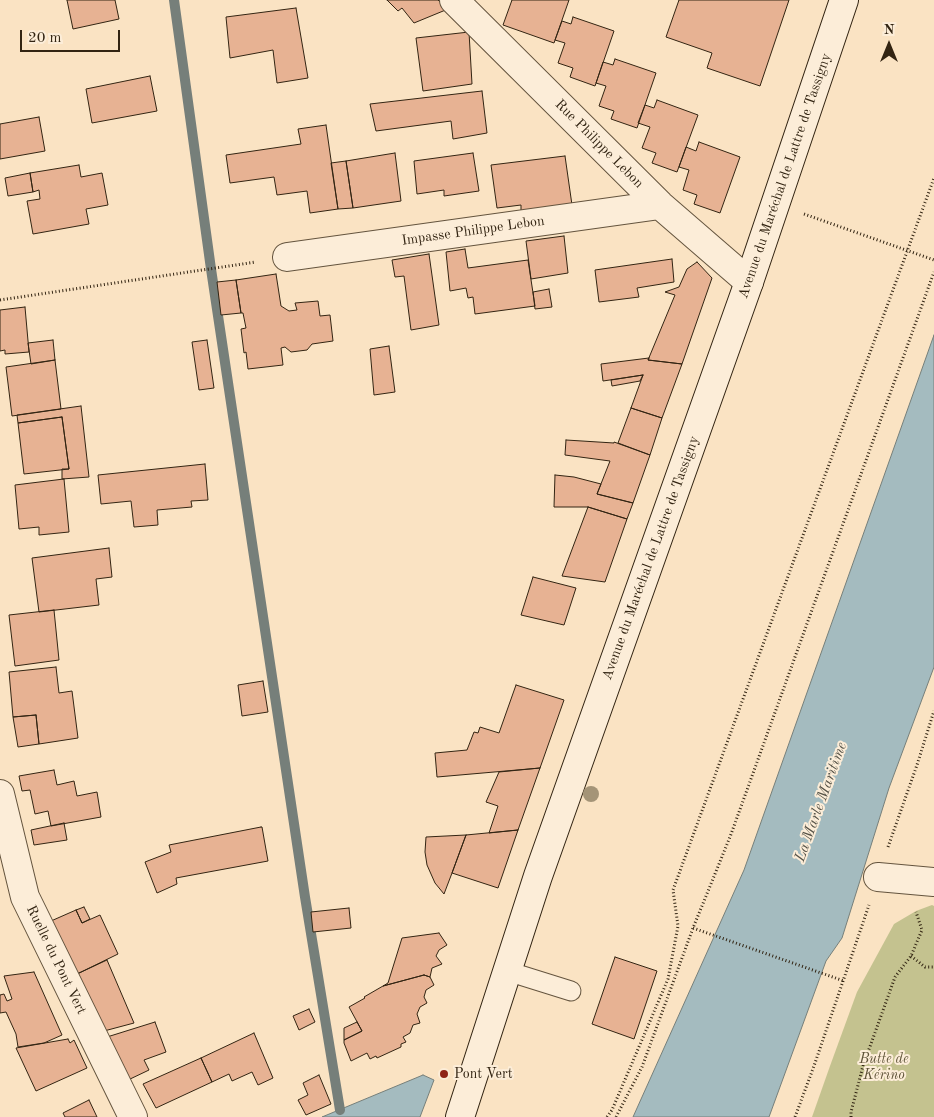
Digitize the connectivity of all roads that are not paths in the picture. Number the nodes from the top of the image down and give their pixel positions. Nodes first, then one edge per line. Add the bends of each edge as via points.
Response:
1 (844, 0) edge
2 (468, 6) edge
3 (660, 205) junction
4 (286, 257) dead end
5 (749, 282) junction
6 (0, 794) edge
7 (878, 877) road end
8 (934, 882) edge
9 (507, 971) junction
10 (571, 991) dead end
11 (133, 1117) edge
12 (460, 1117) edge

1 - 5 main road, Avenue du Maréchal de Lattre de Tassigny
2 - 3 main road, Rue Philippe Lebon
3 - 4 main road, Impasse Philippe Lebon
3 - 5 main road, Rue Philippe Lebon
5 - 9 main road, Avenue du Maréchal de Lattre de Tassigny
6 - 11 main road, Ruelle du Pont Vert via 25,896
7 - 8 main road
9 - 10 lane
9 - 12 main road, Avenue du Maréchal de Lattre de Tassigny

